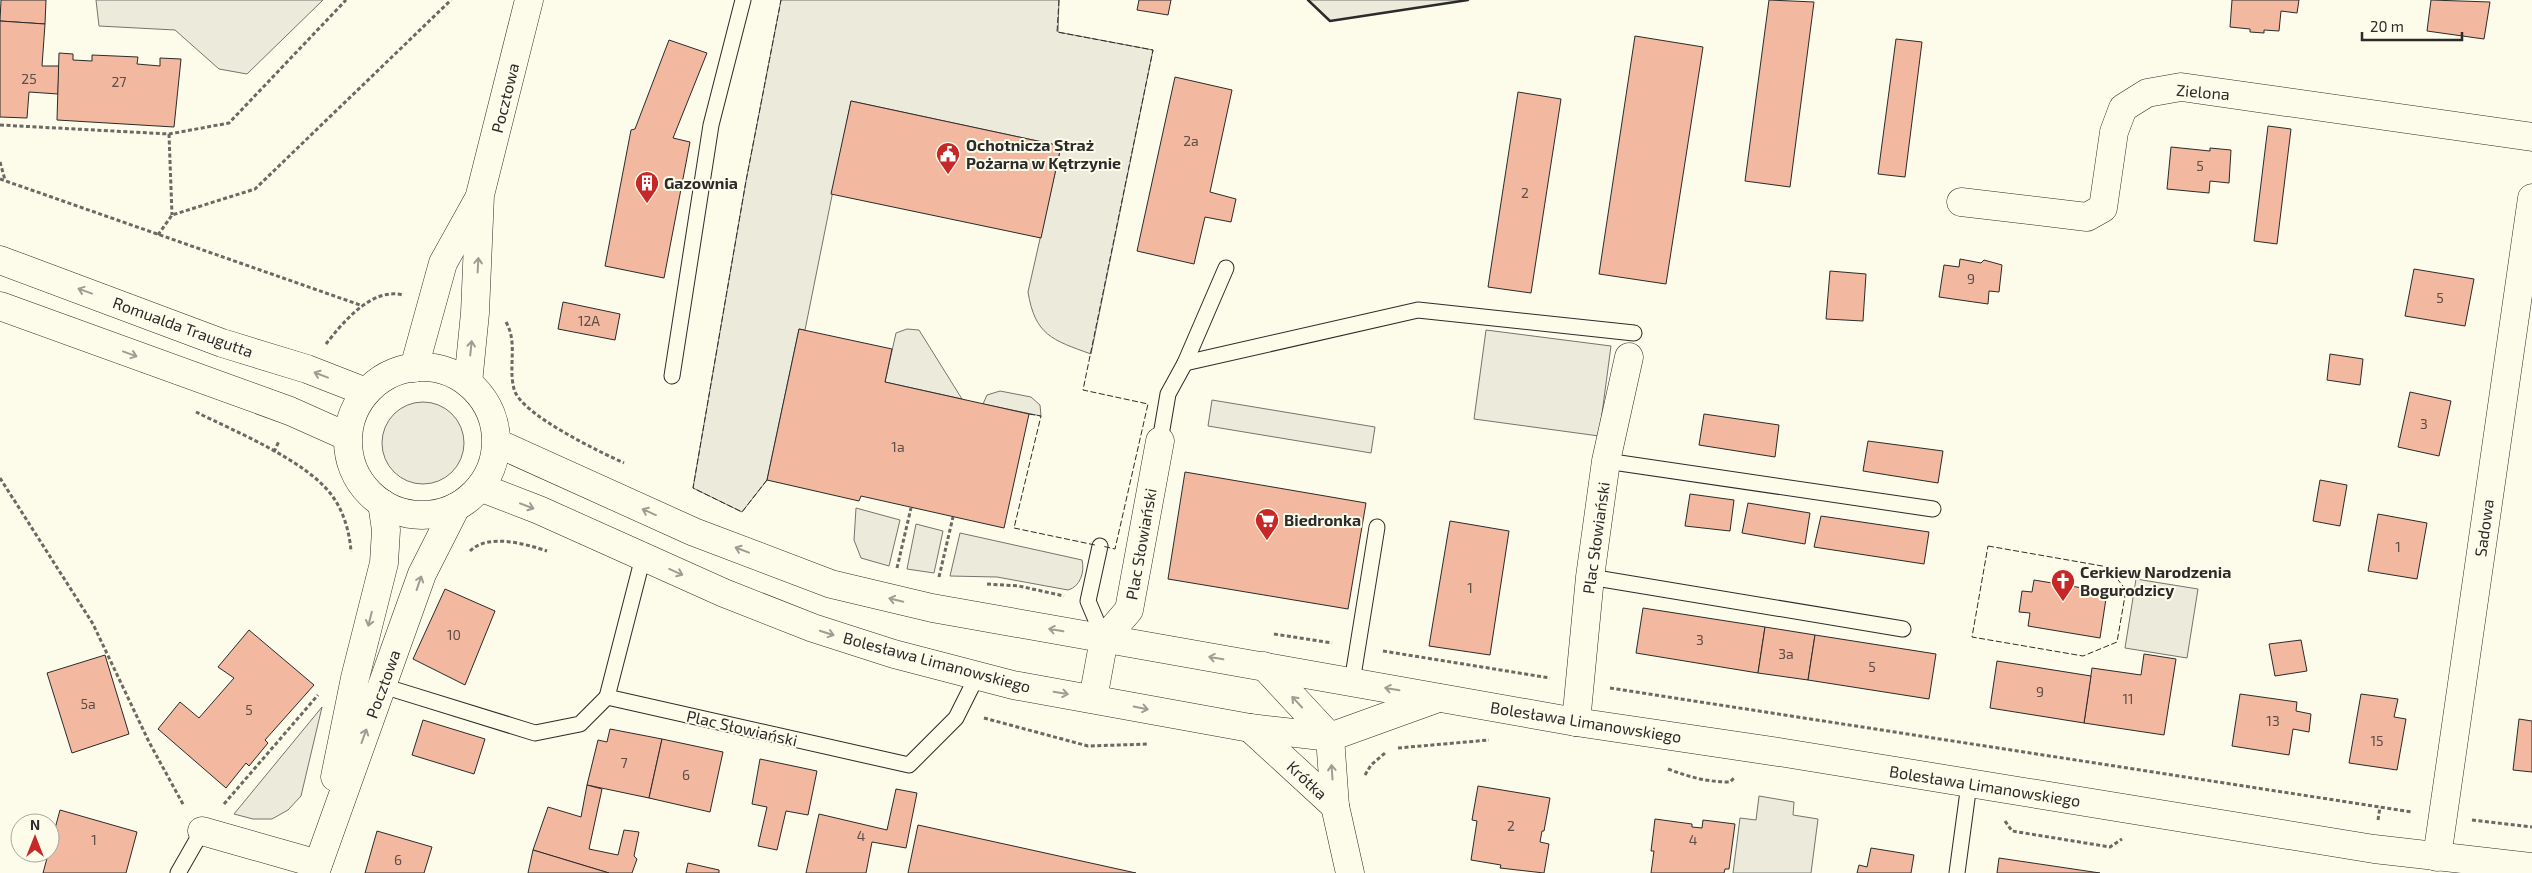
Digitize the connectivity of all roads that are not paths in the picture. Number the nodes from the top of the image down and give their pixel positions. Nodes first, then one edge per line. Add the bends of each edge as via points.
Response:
1 (529, 0) edge
2 (743, 0) edge
3 (2532, 137) edge
4 (480, 195) junction
5 (2532, 198) edge
6 (1961, 202) dead end
7 (0, 260) edge
8 (1226, 268) dead end
9 (0, 306) edge
10 (1631, 345) joint
11 (1185, 363) junction
12 (414, 368) junction
13 (672, 376) dead end
14 (468, 383) junction
15 (366, 392) junction
16 (346, 436) junction
17 (1160, 440) joint
18 (497, 443) junction
19 (1606, 461) junction
20 (482, 488) junction
21 (382, 503) junction
22 (456, 507) junction
23 (1933, 509) dead end
24 (1377, 527) dead end
25 (1100, 546) dead end
26 (643, 557) junction
27 (1590, 577) junction
28 (1903, 629) dead end
29 (1104, 639) junction
30 (1264, 666) junction
31 (978, 676) junction
32 (1352, 682) junction
33 (383, 686) junction
34 (607, 697) junction
35 (1093, 698) junction
36 (1440, 698) junction
37 (1576, 722) junction
38 (1250, 728) junction
39 (1330, 737) junction
40 (1968, 793) junction
41 (1335, 806) junction
42 (202, 831) joint
43 (2436, 858) junction
44 (316, 869) edge
45 (2522, 869) edge
46 (178, 873) edge
47 (1350, 873) edge
48 (1957, 873) edge

1 - 4 street, Pocztowa
2 - 13 lane via 710,125
3 - 6 street, Zielona via 2182,87 2147,93 2123,108 2114,132 2103,208 2087,217
4 - 12 street, Pocztowa via 443,263
14 -> 4 street, Pocztowa via 475,314
5 - 43 street, Sadowa
15 -> 7 street, Romualda Traugutta via 222,343
8 - 11 lane
9 -> 16 street via 290,411
10 - 11 lane via 1418,310
10 - 19 street, Plac Słowiański
11 - 17 lane via 1168,394
12 - 14 street via 442,370
12 - 15 street via 396,372
14 - 18 street via 484,400 494,420
15 - 16 street via 353,412
16 - 21 street via 350,464 362,489
17 - 29 street, Plac Słowiański via 1129,610
18 - 20 street via 493,467
29 -> 18 street, Bolesława Limanowskiego via 932,608 831,584 694,532
19 - 23 lane
19 - 27 street, Plac Słowiański
20 - 22 street
20 -> 26 street, Bolesława Limanowskiego
21 - 22 street via 428,513
21 -> 44 street, Pocztowa via 386,530 384,562 355,678
33 -> 22 street, Pocztowa via 422,574
24 - 32 lane
25 - 29 lane via 1088,601
26 -> 31 street, Bolesława Limanowskiego via 812,628
26 - 34 lane
27 - 28 lane
27 - 37 street, Plac Słowiański
30 -> 29 street, Bolesława Limanowskiego
29 - 35 street
30 - 32 street, Bolesława Limanowskiego
39 -> 30 street
31 - 34 lane, Plac Słowiański via 956,718 909,765
31 -> 35 street, Bolesława Limanowskiego
36 -> 32 street, Bolesława Limanowskiego
33 - 34 lane via 535,733 580,724
44 -> 33 street, Pocztowa
35 -> 38 street, Bolesława Limanowskiego
36 - 37 street, Bolesława Limanowskiego
36 - 39 street, Bolesława Limanowskiego
37 - 40 street, Bolesława Limanowskiego
38 - 39 street, Bolesława Limanowskiego
38 - 41 street, Krótka
41 -> 39 street
40 - 43 street, Bolesława Limanowskiego
40 - 48 lane
41 - 47 street, Krótka
42 - 44 street
42 - 46 lane
43 - 45 street, Bolesława Limanowskiego

